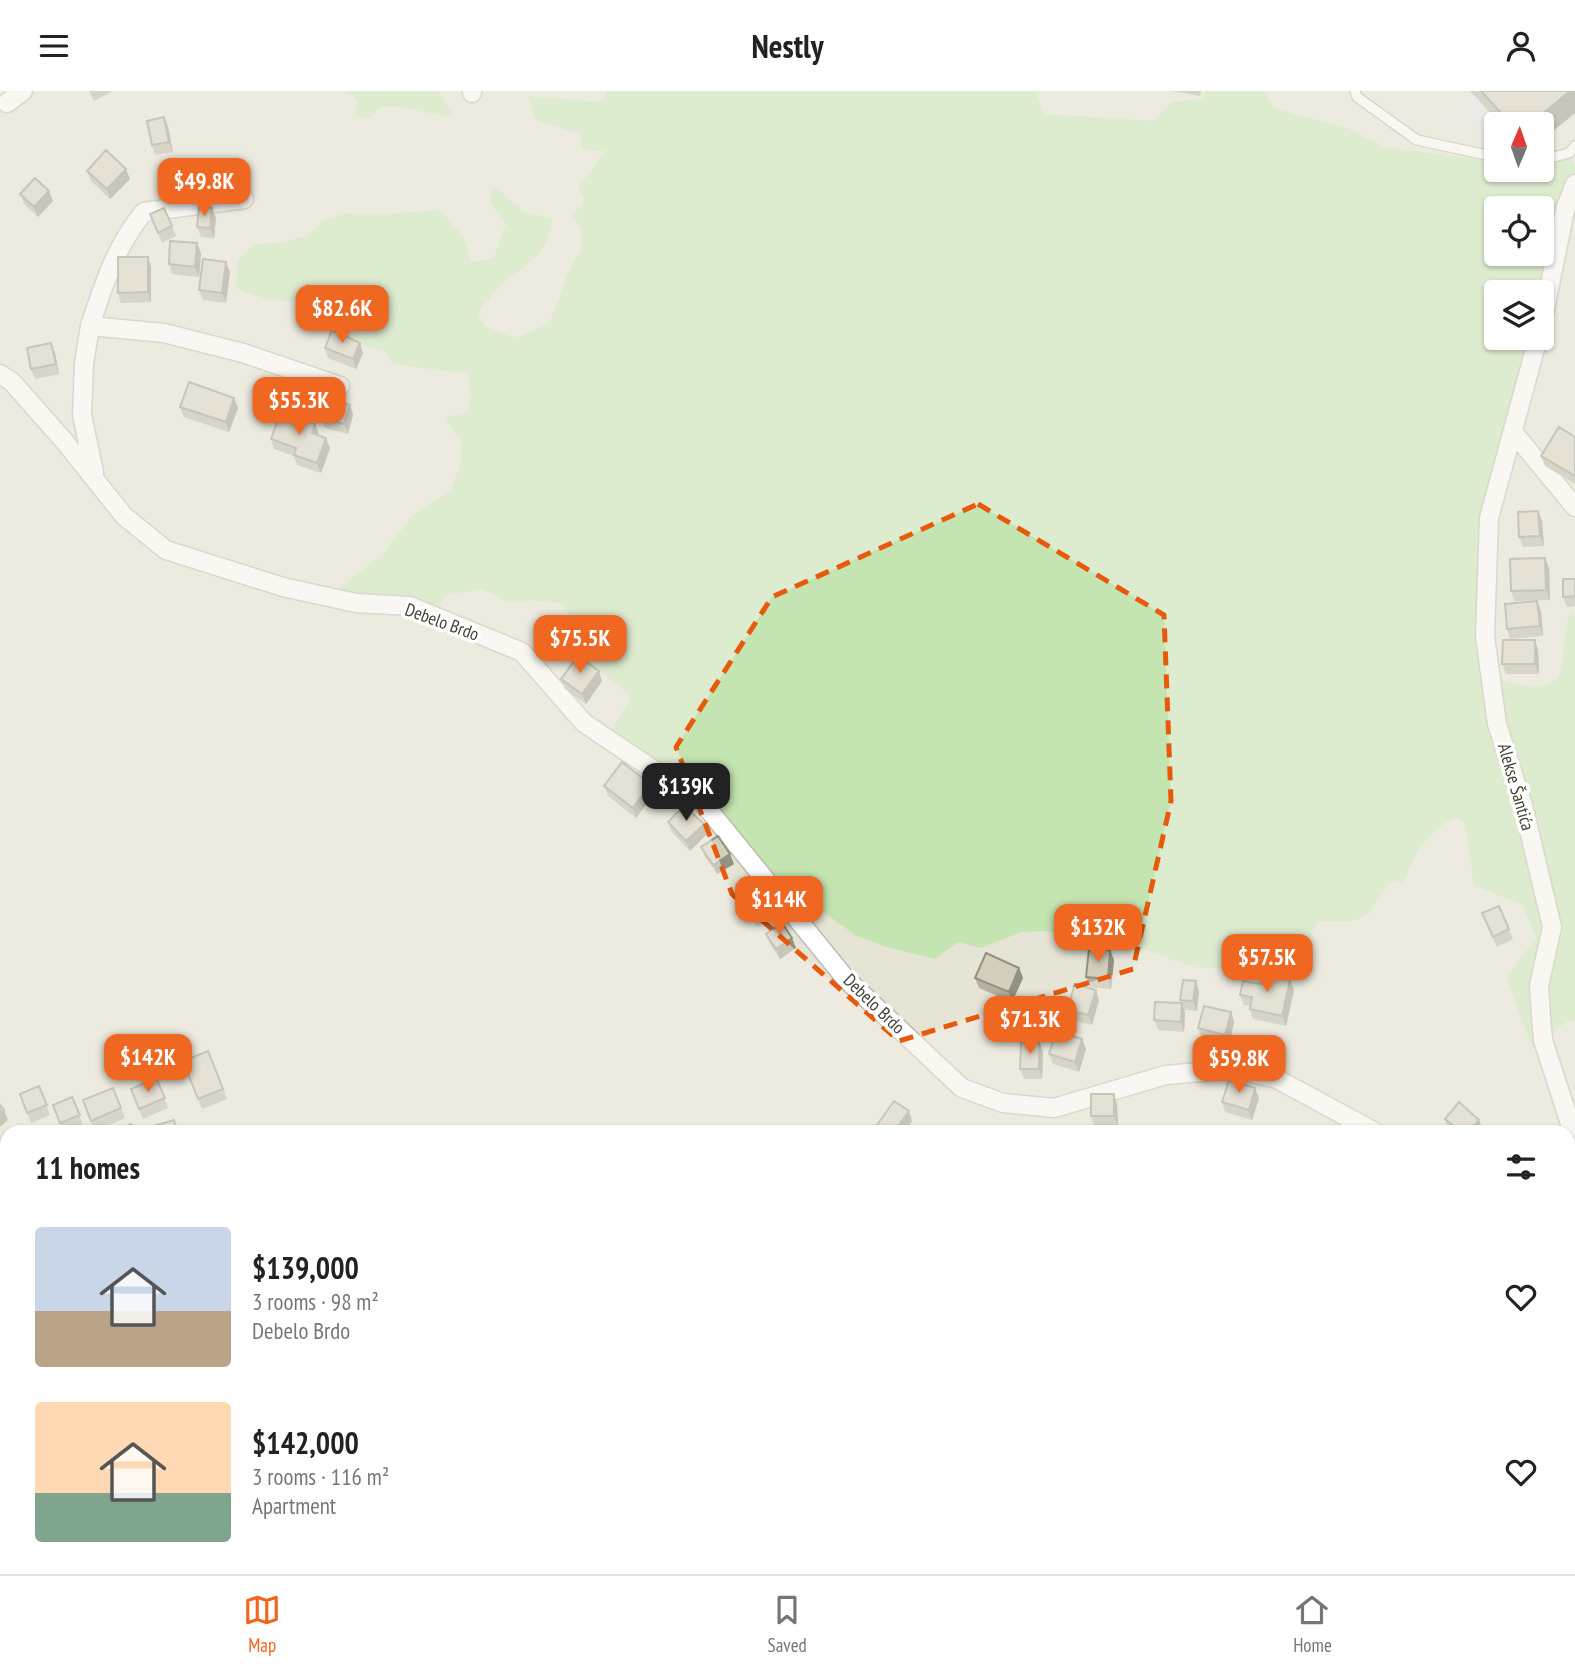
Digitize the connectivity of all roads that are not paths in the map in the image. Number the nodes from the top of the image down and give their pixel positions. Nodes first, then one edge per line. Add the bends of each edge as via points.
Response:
1 (23, 91) edge
2 (1354, 91) edge
3 (7, 103) dead end
4 (1575, 146) edge
5 (1484, 154) edge
6 (1554, 157) edge
7 (1575, 184) edge
8 (243, 199) dead end
9 (1551, 280) edge
10 (90, 326) junction
11 (1535, 350) edge
12 (0, 374) edge
13 (340, 386) dead end
14 (1513, 432) junction
15 (95, 476) junction
16 (1575, 507) edge
17 (1362, 1125) edge
18 (1571, 1125) edge

1 - 3 street
2 - 5 lane via 1417,140
4 - 6 lane
7 - 9 street
8 - 10 street, Debelo Brdo via 144,212 124,236
10 - 13 street via 164,333 243,353
10 - 15 street, Debelo Brdo via 82,415
11 - 14 street, Alekse Šantića
12 - 15 street, Debelo Brdo
14 - 16 street
14 - 18 street, Alekse Šantića via 1489,518 1485,636 1497,725 1523,805 1552,927 1539,986 1543,1039
15 - 17 street, Debelo Brdo via 124,516 166,550 356,603 410,606 522,652 584,723 703,803 846,979 962,1088 1003,1103 1054,1108 1166,1075 1234,1069 1277,1079

